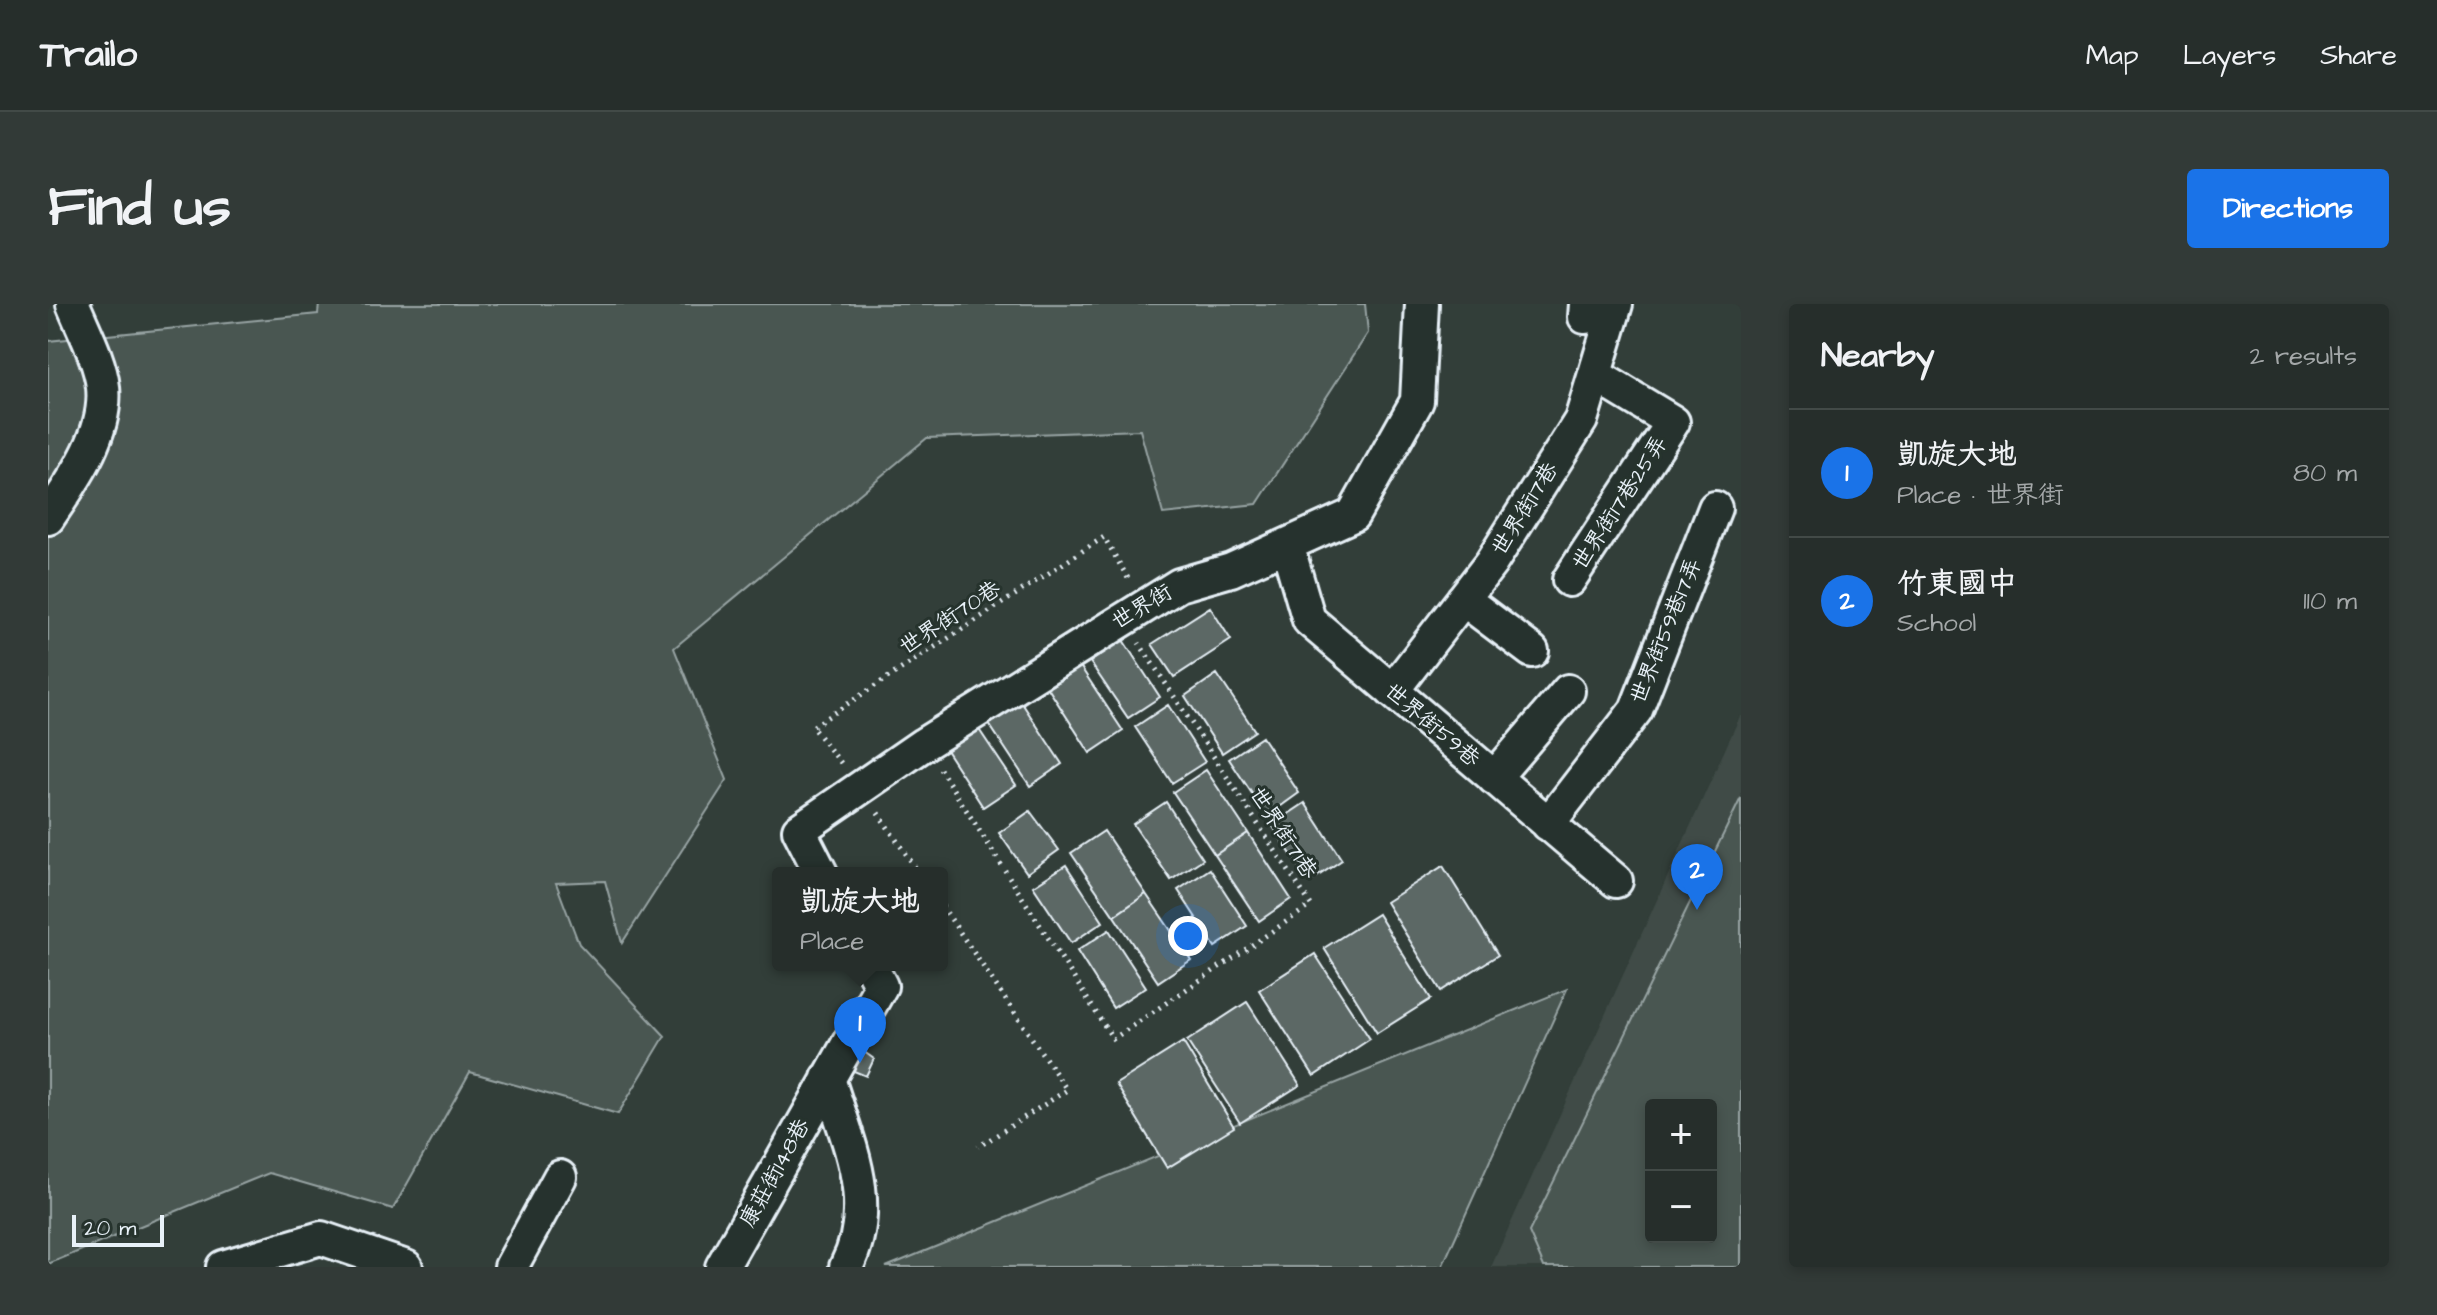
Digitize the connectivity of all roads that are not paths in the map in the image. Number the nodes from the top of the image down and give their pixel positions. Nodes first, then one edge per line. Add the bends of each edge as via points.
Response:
1 (73, 304) edge
2 (1422, 304) edge
3 (1616, 304) edge
4 (1595, 375) junction
5 (1715, 508) dead end
6 (48, 518) edge
7 (1287, 545) junction
8 (1569, 580) dead end
9 (1463, 599) junction
10 (1532, 651) dead end
11 (1392, 691) junction
12 (1568, 691) dead end
13 (1494, 778) junction
14 (1548, 824) junction
15 (818, 867) edge
16 (1616, 881) dead end
17 (873, 971) edge
18 (828, 1078) junction
19 (560, 1177) dead end
20 (321, 1238) junction
21 (223, 1267) edge
22 (305, 1267) edge
23 (406, 1267) edge
24 (511, 1267) edge
25 (722, 1267) edge
26 (846, 1267) edge

1 - 6 street via 103,385 102,421
2 - 7 street, 世界街 via 1417,401 1353,515
3 - 4 street, 世界街17巷
4 - 8 street, 世界街17巷25弄 via 1673,422
4 - 9 street, 世界街17巷 via 1581,420
5 - 14 street, 世界街59巷17弄 via 1636,710
7 - 11 street, 世界街59巷 via 1309,620
7 - 15 street, 世界街 via 1179,585 860,786 799,830
9 - 10 street
9 - 11 street, 世界街17巷
11 - 13 street, 世界街59巷
12 - 13 street
13 - 14 street, 世界街59巷
14 - 16 street, 世界街59巷
17 - 18 street via 881,986
18 - 25 street, 康莊街148巷
18 - 26 street via 863,1190 855,1249
19 - 24 street
20 - 21 street
20 - 22 street
20 - 23 street

